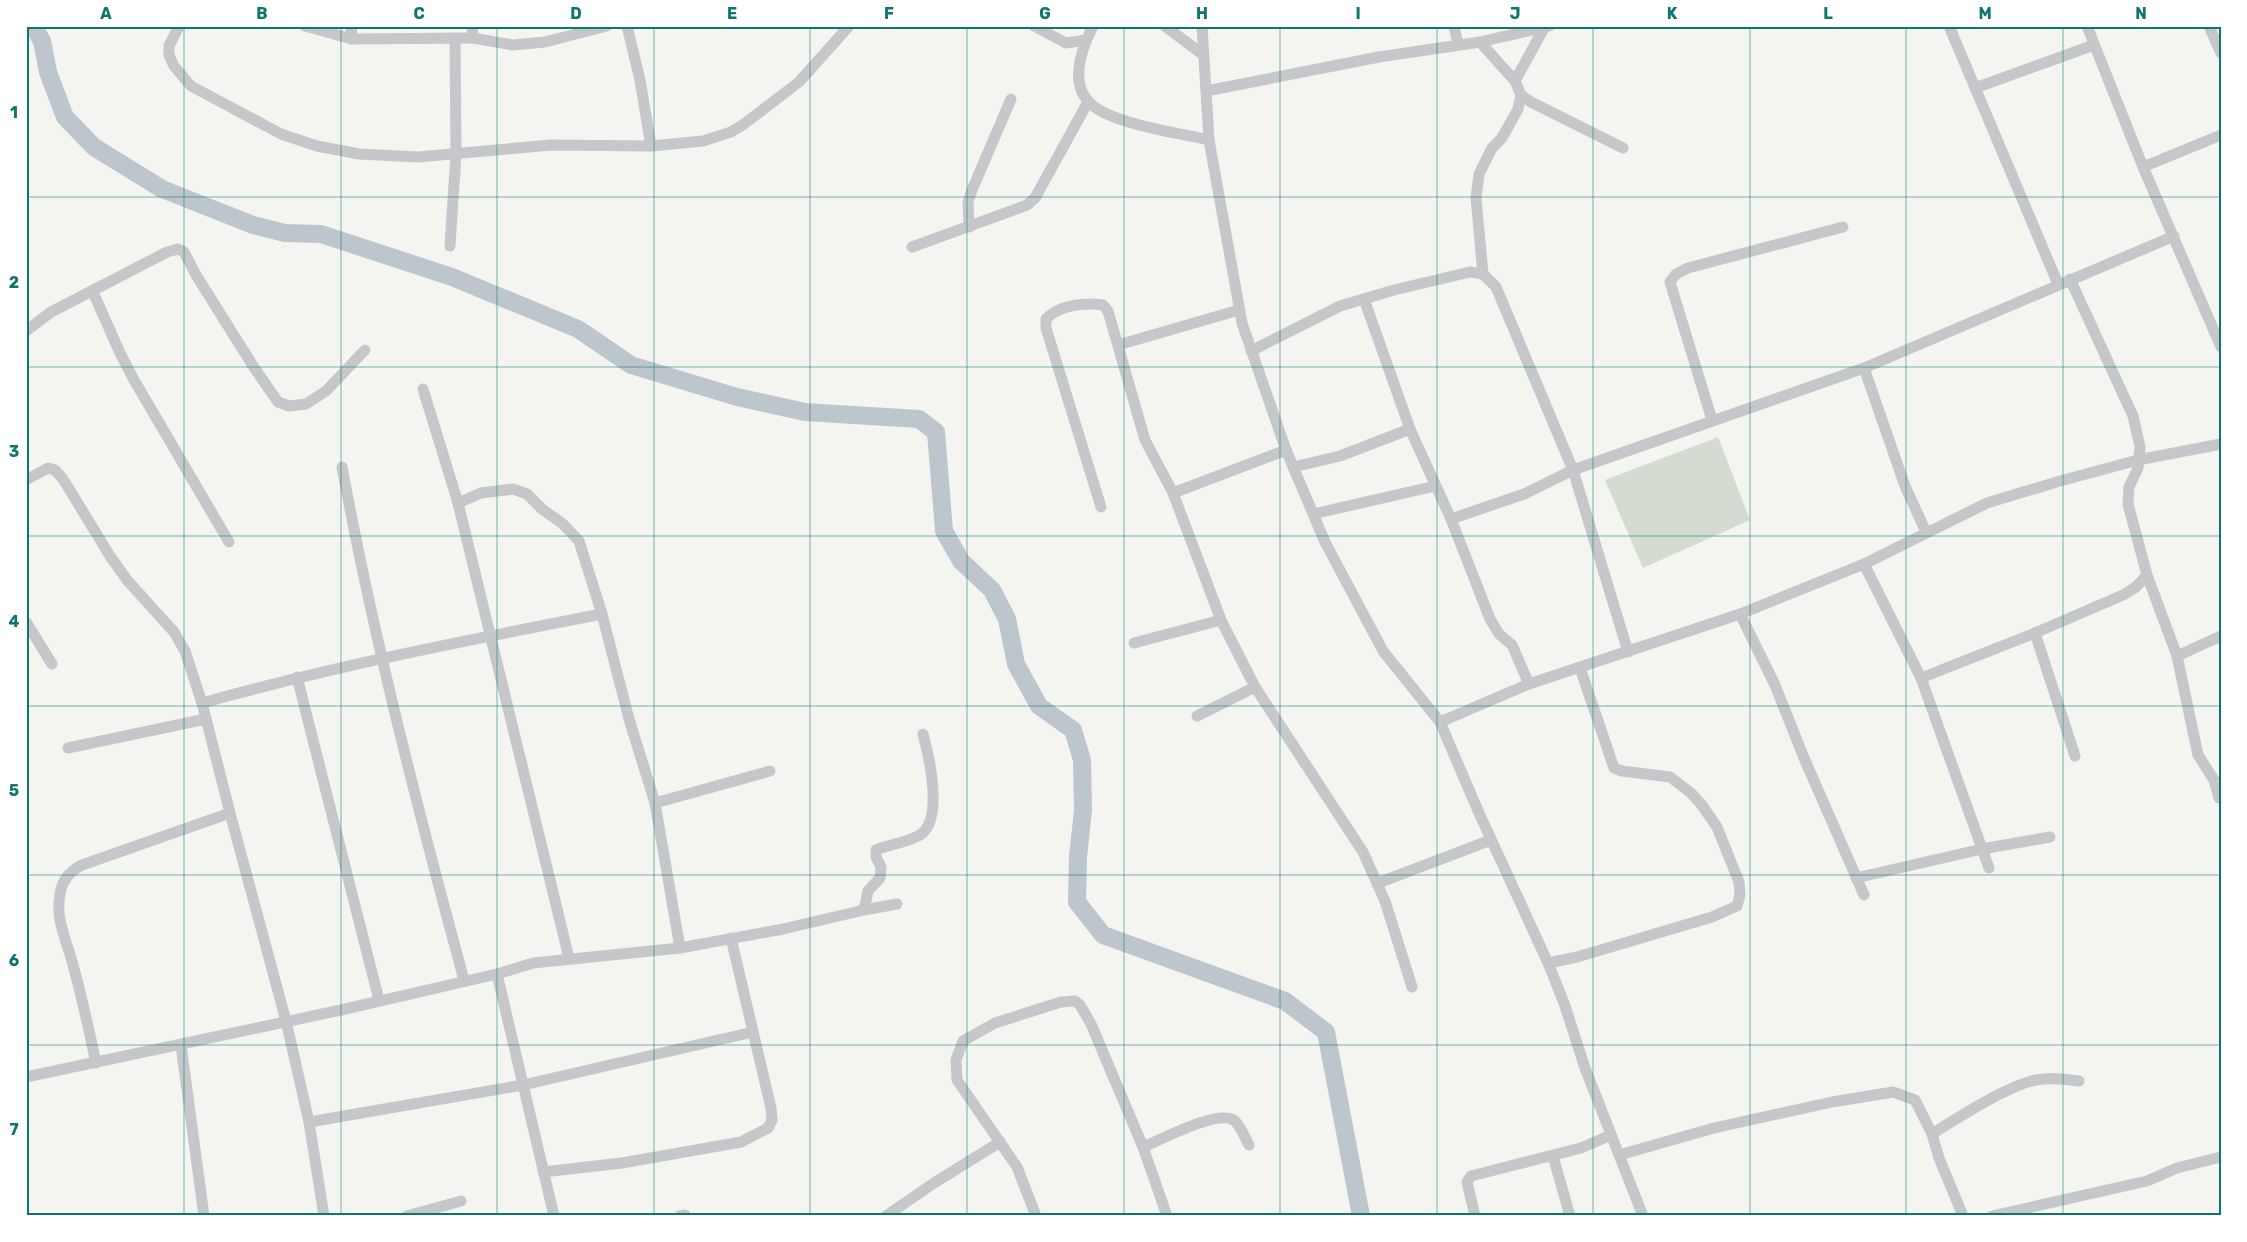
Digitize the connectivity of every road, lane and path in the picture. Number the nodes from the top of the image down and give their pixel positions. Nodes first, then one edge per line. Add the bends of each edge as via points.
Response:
1 (179, 26) edge
2 (306, 26) edge
3 (351, 26) edge
4 (607, 26) edge
5 (627, 26) edge
6 (849, 26) edge
7 (1034, 26) edge
8 (1092, 26) edge
9 (1165, 26) edge
10 (1202, 26) edge
11 (1454, 26) edge
12 (1949, 26) edge
13 (2087, 26) edge
14 (2209, 26) edge
15 (1547, 27) edge
16 (473, 32) edge
17 (455, 38) junction
18 (352, 39) junction
19 (1086, 40) junction
20 (1480, 42) junction
21 (1458, 44) junction
22 (2094, 45) junction
23 (2221, 53) edge
24 (1202, 54) junction
25 (1515, 81) junction
26 (1974, 88) junction
27 (1206, 90) junction
28 (1522, 95) junction
29 (1011, 99) dead end
30 (1088, 102) junction
31 (2221, 135) edge
32 (1210, 140) junction
33 (651, 146) junction
34 (1624, 148) dead end
35 (456, 154) junction
36 (2143, 167) junction
37 (969, 227) junction
38 (1843, 227) dead end
39 (2174, 236) junction
40 (450, 246) dead end
41 (912, 247) dead end
42 (1483, 274) junction
43 (2070, 279) junction
44 (2058, 284) junction
45 (93, 292) junction
46 (1364, 299) junction
47 (1240, 310) junction
48 (2216, 328) edge
49 (26, 331) edge
50 (1118, 345) junction
51 (2221, 347) edge
52 (365, 350) dead end
53 (1251, 351) junction
54 (1864, 368) junction
55 (423, 389) dead end
56 (1712, 420) junction
57 (1410, 429) junction
58 (2220, 445) edge
59 (1286, 450) junction
60 (2138, 460) junction
61 (342, 467) dead end
62 (1293, 467) junction
63 (1573, 470) junction
64 (26, 480) edge
65 (1435, 486) junction
66 (1172, 493) junction
67 (458, 503) junction
68 (1101, 507) dead end
69 (1313, 514) junction
70 (1451, 519) junction
71 (1926, 532) junction
72 (229, 542) dead end
73 (1864, 564) junction
74 (2147, 575) junction
75 (602, 614) junction
76 (1740, 614) junction
77 (1220, 620) junction
78 (26, 622) edge
79 (2035, 634) junction
80 (490, 636) junction
81 (2221, 636) edge
82 (1134, 643) dead end
83 (1628, 652) junction
84 (2177, 656) junction
85 (381, 659) junction
86 (52, 664) dead end
87 (1580, 668) junction
88 (297, 677) junction
89 (1921, 678) junction
90 (1529, 684) junction
91 (1255, 687) junction
92 (202, 703) junction
93 (1196, 716) dead end
94 (206, 719) junction
95 (1440, 722) junction
96 (923, 734) dead end
97 (68, 748) dead end
98 (2076, 756) dead end
99 (770, 770) dead end
100 (2219, 798) dead end
101 (656, 803) junction
102 (230, 813) junction
103 (2050, 837) dead end
104 (1491, 840) junction
105 (1982, 849) junction
106 (1989, 868) dead end
107 (1856, 878) junction
108 (1378, 883) junction
109 (1864, 895) dead end
110 (898, 904) dead end
111 (864, 910) junction
112 (731, 938) junction
113 (680, 948) junction
114 (569, 958) junction
115 (1548, 964) junction
116 (497, 974) junction
117 (464, 980) junction
118 (1412, 987) dead end
119 (378, 1000) junction
120 (286, 1021) junction
121 (753, 1032) junction
122 (181, 1045) junction
123 (96, 1063) junction
124 (26, 1077) edge
125 (2079, 1081) dead end
126 (522, 1086) junction
127 (309, 1122) junction
128 (1932, 1134) junction
129 (1611, 1135) junction
130 (1000, 1142) junction
131 (1248, 1145) dead end
132 (1143, 1147) junction
133 (1553, 1156) junction
134 (1619, 1156) junction
135 (2221, 1156) edge
136 (543, 1172) junction
137 (461, 1201) dead end
138 (204, 1216) edge
139 (324, 1216) edge
140 (408, 1216) edge
141 (554, 1216) edge
142 (886, 1216) edge
143 (1036, 1216) edge
144 (1167, 1216) edge
145 (1475, 1216) edge
146 (1570, 1216) edge
147 (1643, 1216) edge
148 (1963, 1216) edge
149 (1992, 1216) edge

1 - 35 street via 169,46 174,66 182,77 191,86 281,134 317,146 359,154 418,157
2 - 18 street
3 - 18 street
4 - 16 street via 545,42 513,44
5 - 33 street
6 - 33 street via 799,82 731,132 703,141
7 - 19 street via 1066,43
8 - 19 street
9 - 24 street
10 - 24 street
11 - 21 street
12 - 26 street
13 - 22 street
14 - 23 street
15 - 20 street
15 - 25 street
16 - 17 street
17 - 18 street
17 - 35 street
19 - 30 street via 1078,72
20 - 21 street
20 - 25 street
21 - 27 street
22 - 26 street
22 - 36 street
24 - 27 street
25 - 28 street
26 - 44 street
27 - 32 street
28 - 34 street
28 - 42 street via 1518,109 1479,174 1476,198
29 - 37 street via 968,202
30 - 32 street via 1124,121
30 - 37 street via 1035,198 1027,205
31 - 36 street
32 - 47 street
33 - 35 street via 551,145
35 - 40 street
36 - 39 street
37 - 41 street
38 - 56 street via 1688,268 1676,274 1670,282
39 - 43 street
39 - 48 street
42 - 46 street via 1470,272
42 - 63 street via 1496,287
43 - 44 street
43 - 60 street via 2133,416 2139,436
44 - 54 street
45 - 49 street via 52,312
45 - 52 street via 167,252 181,250 254,369 278,402 289,406 306,404 326,390
45 - 72 street via 130,374
46 - 53 street via 1318,316
46 - 57 street
47 - 50 street
47 - 53 street
48 - 51 street
50 - 66 street via 1146,440
50 - 68 street via 1103,304 1071,306 1051,313 1046,319 1046,328
53 - 59 street
54 - 56 street
54 - 71 street via 1905,486
55 - 67 street
56 - 63 street
57 - 62 street via 1340,456
57 - 65 street
58 - 60 street
59 - 62 street
59 - 66 street
60 - 71 street via 1986,503
60 - 74 street via 2127,495
61 - 85 street
62 - 69 street
63 - 70 street via 1524,494
63 - 83 street
64 - 92 street via 48,468 55,470 127,580 174,632 185,651
65 - 69 street
65 - 70 street
66 - 77 street
67 - 75 street via 499,490 513,489 527,494 579,541
67 - 80 street
69 - 95 street via 1383,651
70 - 90 street via 1492,624 1512,645
71 - 73 street
73 - 76 street
73 - 89 street
74 - 79 street via 2123,595
74 - 84 street
75 - 80 street
75 - 101 street via 629,719
76 - 83 street
76 - 107 street via 1775,685
77 - 82 street
77 - 91 street
78 - 86 street
79 - 89 street
79 - 98 street
80 - 85 street
80 - 114 street
81 - 84 street
83 - 87 street
84 - 100 street via 2198,755 2214,780
85 - 88 street
85 - 117 street
87 - 90 street
87 - 115 street via 1614,768 1622,772 1670,777 1691,793 1717,826 1740,895 1737,906 1712,917
88 - 92 street
88 - 119 street
89 - 105 street
90 - 95 street
91 - 93 street
91 - 108 street via 1363,852
92 - 94 street
94 - 97 street
94 - 102 street
95 - 104 street
96 - 111 street via 930,758 933,811 930,823 922,834 876,850 881,867 880,878 868,891
99 - 101 street
101 - 113 street
102 - 120 street
102 - 123 street via 82,865 72,870 64,880 58,910
103 - 105 street
104 - 108 street
104 - 115 street
105 - 106 street
105 - 107 street
107 - 109 street
108 - 118 street
110 - 111 street
111 - 112 street
112 - 113 street
112 - 121 street
113 - 114 street
114 - 116 street via 533,963
115 - 129 street
116 - 117 street
116 - 126 street
117 - 119 street
119 - 120 street
120 - 122 street
120 - 127 street
121 - 126 street
121 - 136 street via 771,1108 772,1120 768,1128 742,1142 622,1163
122 - 123 street
122 - 138 street
123 - 124 street
125 - 128 street via 2060,1078 2036,1080 2012,1089
126 - 127 street
126 - 136 street
127 - 139 street
128 - 134 street via 1915,1100 1893,1092 1714,1128
128 - 148 street
129 - 133 street
129 - 134 street
130 - 132 street via 957,1080 956,1060 963,1041 996,1023 1061,1002 1075,1001 1091,1024
130 - 142 street
130 - 143 street via 1016,1167
131 - 132 street via 1235,1122 1226,1117 1194,1125
132 - 144 street
133 - 145 street via 1471,1176 1466,1182
133 - 146 street
134 - 147 street
135 - 149 street via 2177,1168 2147,1181
136 - 141 street
137 - 140 street

